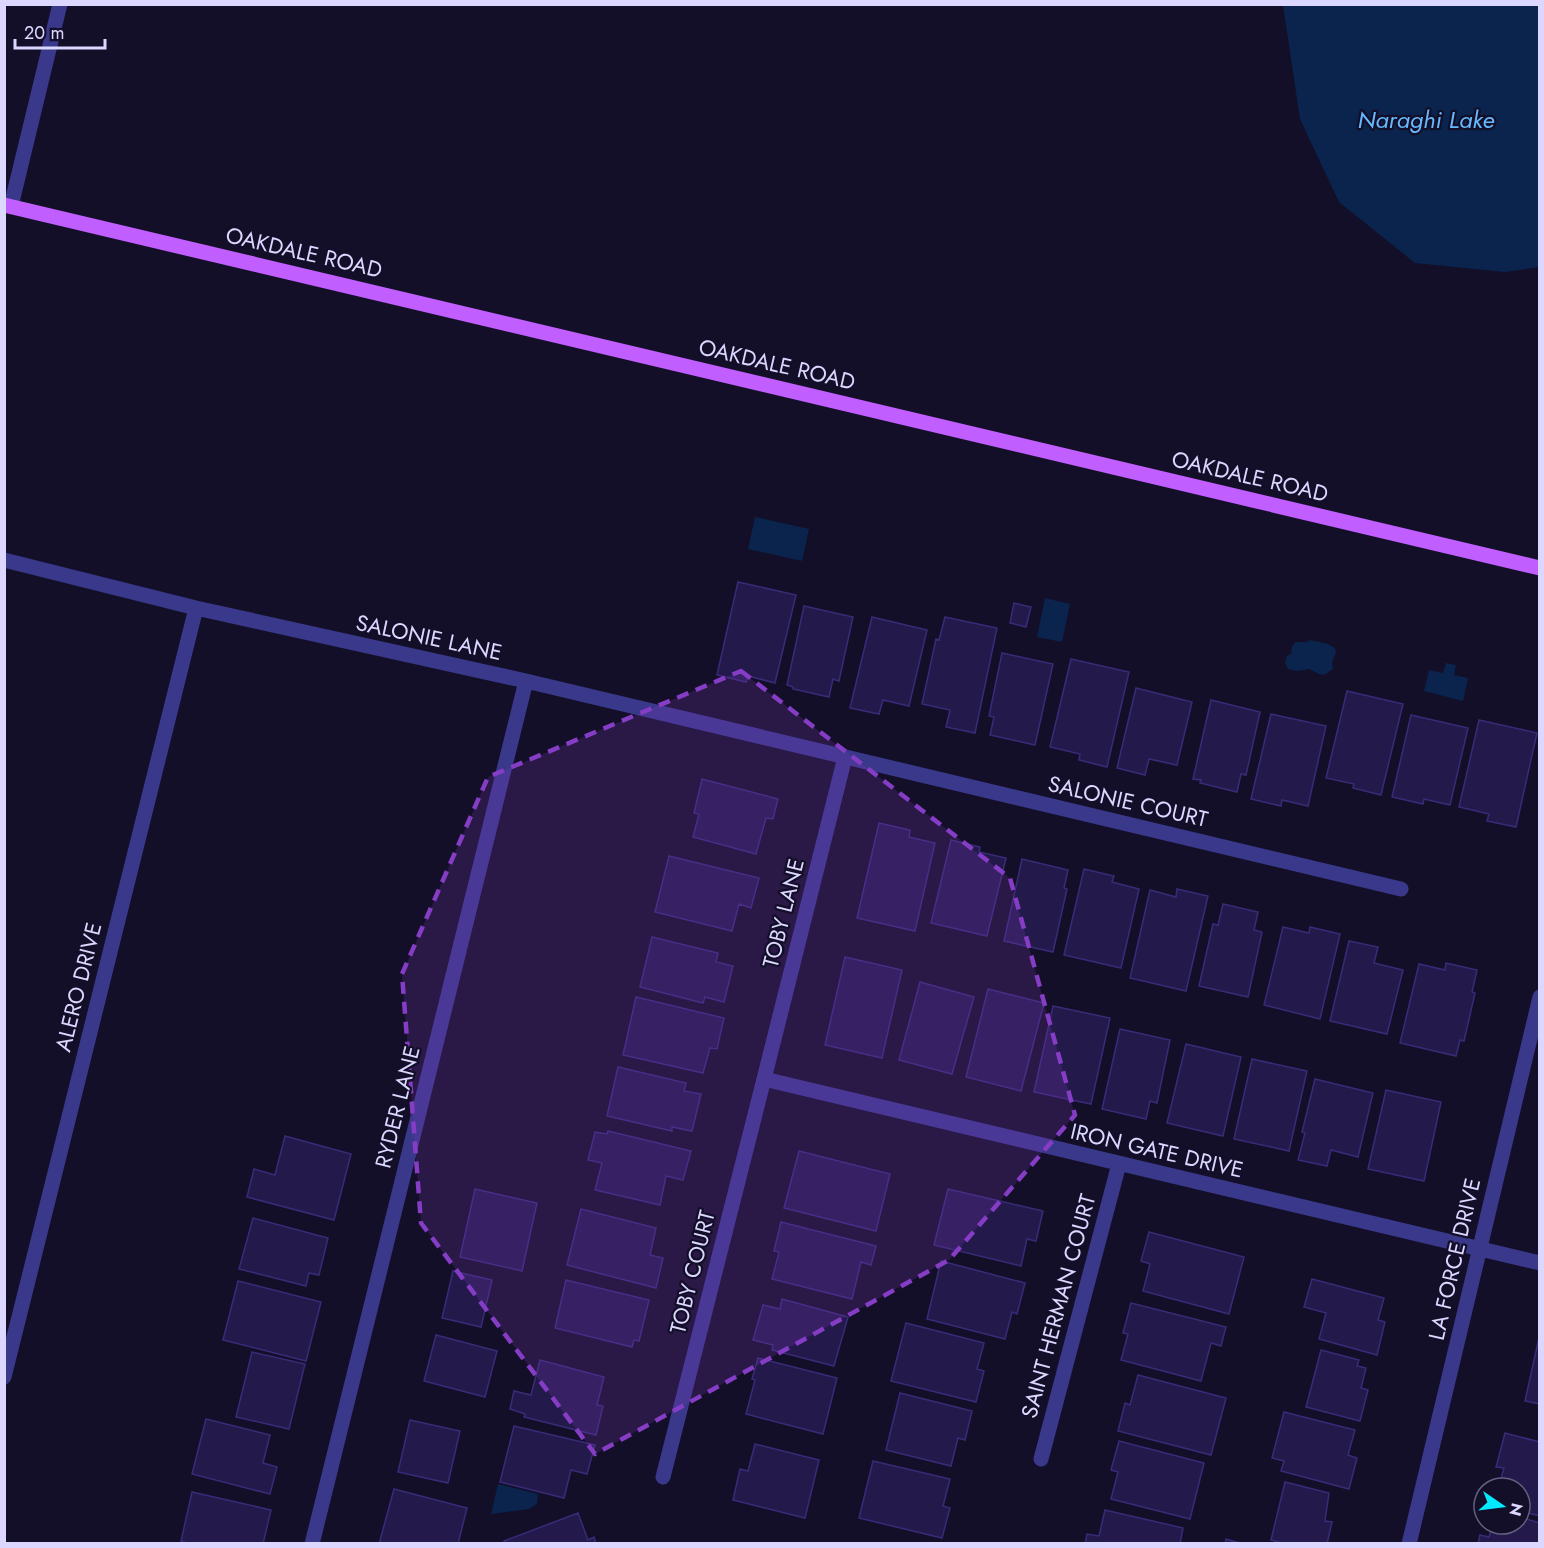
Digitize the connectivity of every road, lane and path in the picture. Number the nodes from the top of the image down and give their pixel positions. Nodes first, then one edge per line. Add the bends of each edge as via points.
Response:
1 (60, 4) edge
2 (8, 205) edge
3 (4, 560) edge
4 (1539, 568) edge
5 (196, 608) junction
6 (526, 681) junction
7 (845, 757) junction
8 (1401, 889) dead end
9 (1539, 997) edge
10 (764, 1079) junction
11 (1119, 1164) junction
12 (1479, 1249) junction
13 (1539, 1263) edge
14 (4, 1377) edge
15 (1041, 1459) dead end
16 (663, 1477) dead end
17 (1408, 1540) edge
18 (312, 1544) edge

1 - 2 street
2 - 4 main road, OAKDALE ROAD
3 - 5 street, SALONIE LANE
5 - 6 street, SALONIE LANE
5 - 14 street, ALERO DRIVE
6 - 7 street, SALONIE LANE
6 - 18 street, RYDER LANE
7 - 8 street, SALONIE COURT
7 - 10 street, TOBY LANE
9 - 12 street, LA FORCE DRIVE
10 - 11 street, IRON GATE DRIVE
10 - 16 street, TOBY COURT
11 - 12 street, IRON GATE DRIVE
11 - 15 street, SAINT HERMAN COURT
12 - 13 street, IRON GATE DRIVE
12 - 17 street, LA FORCE DRIVE

